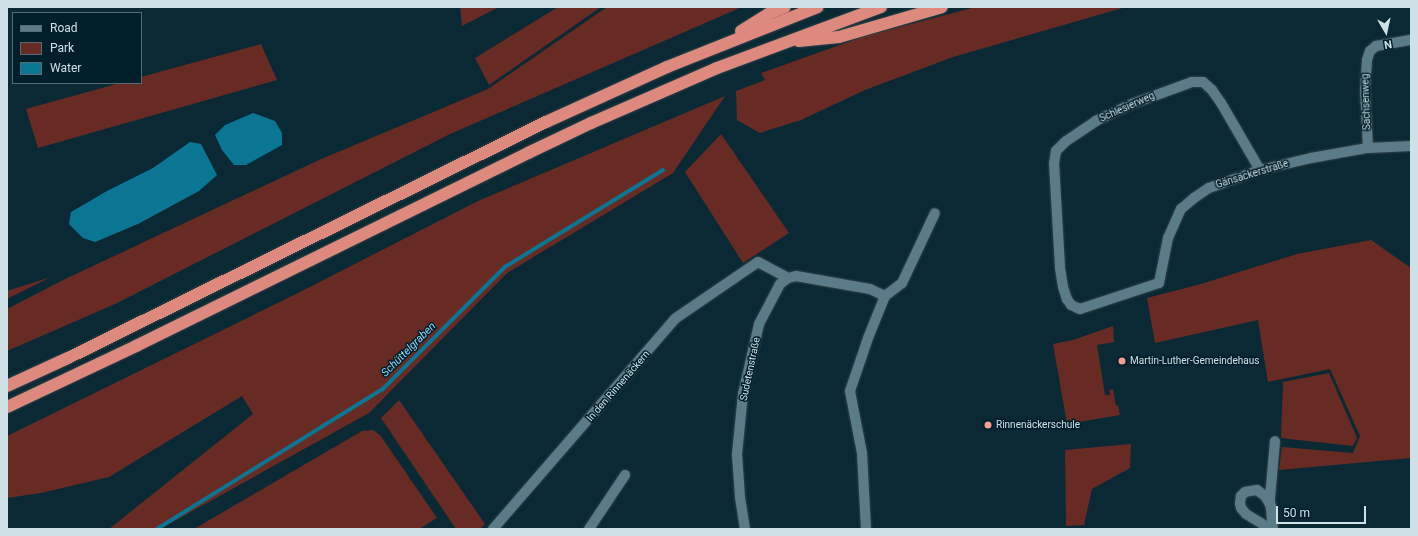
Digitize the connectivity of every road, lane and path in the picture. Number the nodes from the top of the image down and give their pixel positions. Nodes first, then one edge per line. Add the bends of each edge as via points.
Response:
1 (785, 7) edge
2 (818, 7) edge
3 (881, 7) edge
4 (942, 7) edge
5 (1411, 40) edge
6 (782, 43) junction
7 (713, 48) junction
8 (1411, 146) edge
9 (1368, 148) junction
10 (1260, 170) junction
11 (935, 213) dead end
12 (788, 278) junction
13 (885, 296) junction
14 (1067, 299) joint
15 (7, 386) edge
16 (7, 406) edge
17 (1275, 441) dead end
18 (625, 475) dead end
19 (1270, 506) junction
20 (493, 529) edge
21 (589, 529) edge
22 (745, 529) edge
23 (866, 529) edge
24 (1272, 529) edge

1 - 7 highway via 768,14
2 - 7 highway
3 - 6 highway
4 - 6 highway via 839,37
5 - 9 street, Sachsenweg via 1376,46 1370,51 1365,89
6 - 16 highway via 717,68 528,152 136,346
7 - 15 highway via 546,122
8 - 9 street, Gänsäckerstraße
9 - 10 street, Gänsäckerstraße
10 - 14 street, Gänsäckerstraße via 1209,188 1181,209 1168,238 1159,283 1080,309 1071,305
10 - 14 street, Schlesierweg via 1221,103 1203,82 1192,82 1132,104 1096,121 1066,141 1056,151 1054,163 1060,268 1062,287
11 - 13 street via 902,284
12 - 13 street via 796,276 848,284 870,289
12 - 20 street, In den Rinnenäckern via 758,262 676,318
12 - 22 street, Sudetenstraße via 780,284 759,324 743,394 737,454
13 - 23 street via 850,391 862,453
17 - 19 street
18 - 21 street
19 - 24 street
19 - 24 street via 1265,496 1257,490 1241,496 1241,508 1246,514

